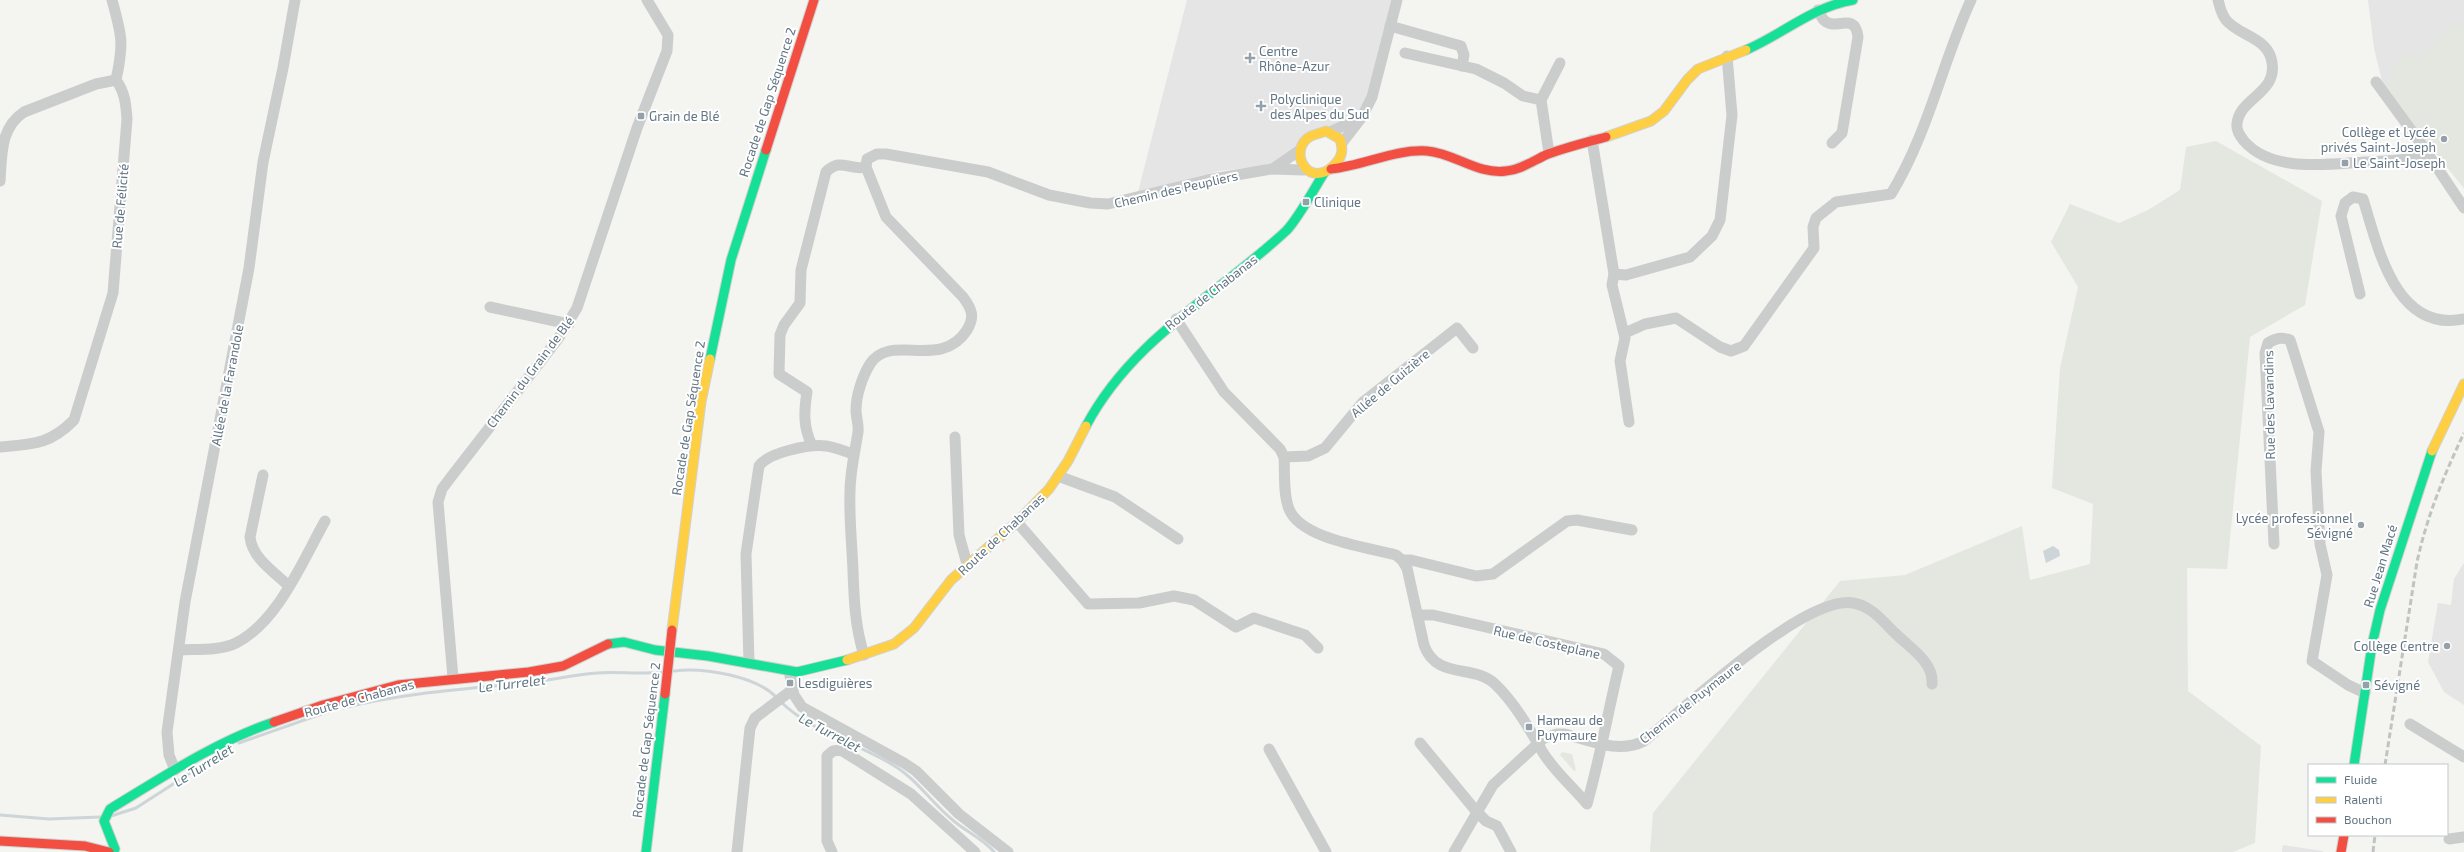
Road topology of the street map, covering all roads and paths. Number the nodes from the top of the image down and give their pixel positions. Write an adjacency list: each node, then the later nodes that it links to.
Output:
1 (112, 0): 15 (street)
2 (295, 0): 61 (street, Allée de la Farandole)
3 (647, 0): 39 (street, Chemin du Grain de Blé)
4 (814, 0): 85 (street, Rocade de Gap Séquence 2, bridge)
5 (1397, 0): 10 (street)
6 (1853, 0): 9 (street)
7 (1971, 0): 40 (street)
8 (2218, 0): 25 (street)
9 (1818, 10): 12 (street); 21 (street)
10 (1390, 26): 14 (street); 18 (street)
11 (1405, 52): 14 (street)
12 (1727, 56): 20 (street); 34 (street)
13 (1560, 63): 17 (street)
14 (1462, 66): 17 (street)
15 (116, 80): 31 (street); 46 (street, Rue de Félicité)
16 (2376, 82): 25 (street)
17 (1541, 100): 24 (street)
18 (1362, 117): 19 (street); 22 (street)
19 (1330, 132): 22 (street); 23 (street)
20 (1592, 140): 24 (street); 34 (street)
21 (1832, 143)
22 (1342, 147): 26 (street); 30 (street)
23 (1300, 150): 28 (street, Chemin des Peupliers); 29 (street)
24 (1549, 153): 26 (street)
25 (2428, 154): 33 (street)
26 (1364, 164): 30 (street)
27 (866, 167): 28 (street, Chemin des Peupliers); 45 (street); 47 (street)
28 (1272, 170): 29 (street, Chemin des Peupliers)
29 (1306, 171): 30 (street); 32 (street)
30 (1328, 171): 32 (street, Route de Chabanas)
31 (0, 180)
32 (1306, 202): 37 (street, Route de Chabanas)
33 (2464, 208)
34 (1614, 274): 40 (street)
35 (2360, 294): 38 (street)
36 (490, 307): 39 (street)
37 (1176, 319): 48 (street); 50 (street, Route de Chabanas)
38 (2464, 319)
39 (569, 324): 65 (street, Chemin du Grain de Blé)
40 (1625, 333): 43 (street)
41 (1472, 348): 48 (street, Allée de Guizière)
42 (2464, 384): 68 (street, Rue Jean Macé)
43 (1629, 422)
44 (955, 437): 57 (street)
45 (812, 445): 47 (street); 63 (street)
46 (0, 447)
47 (853, 454): 62 (street)
48 (1284, 456): 56 (street)
49 (263, 475): 58 (street)
50 (1058, 476): 52 (street, Route de Chabanas); 54 (street)
51 (325, 521): 58 (street)
52 (1017, 522): 57 (street, Route de Chabanas); 60 (street)
53 (1632, 530): 56 (street)
54 (1178, 539)
55 (2274, 544): 68 (street, Rue des Lavandins)
56 (1402, 560): 59 (street)
57 (967, 564): 62 (street, Route de Chabanas)
58 (289, 586): 61 (street)
59 (1417, 615): 71 (street); 72 (street, Rue de Costeplane)
60 (1318, 648)
61 (179, 650): 76 (street, Allée de la Farandole)
62 (864, 655): 64 (street, Route de Chabanas)
63 (749, 663): 64 (street, Route de Chabanas); 65 (street, Route de Chabanas)
64 (789, 671): 67 (street)
65 (454, 678): 76 (street, Route de Chabanas)
66 (1932, 684): 72 (street, Chemin de Puymaure)
67 (792, 690): 86 (street); 88 (street)
68 (2365, 693): 75 (street, Rue Jean Macé)
69 (2410, 724): 74 (street)
70 (1420, 742): 77 (street)
71 (1538, 742): 72 (street, Chemin de Puymaure); 72 (street); 77 (street, Chemin de Puymaure)
72 (1603, 745)
73 (1268, 749): 89 (street)
74 (2464, 757)
75 (2354, 764)
76 (175, 770): 84 (street, Route de Chabanas)
77 (1476, 811): 90 (street, Chemin de Puymaure); 91 (street)
78 (2344, 836): 92 (street)
79 (2464, 837): 80 (street)
80 (2449, 839)
81 (0, 841): 83 (street)
82 (969, 850): 87 (street)
83 (109, 852)
84 (114, 852)
85 (646, 852)
86 (737, 852)
87 (832, 852)
88 (1008, 852)
89 (1326, 852)
90 (1454, 852)
91 (1511, 852)
92 (2341, 852)

